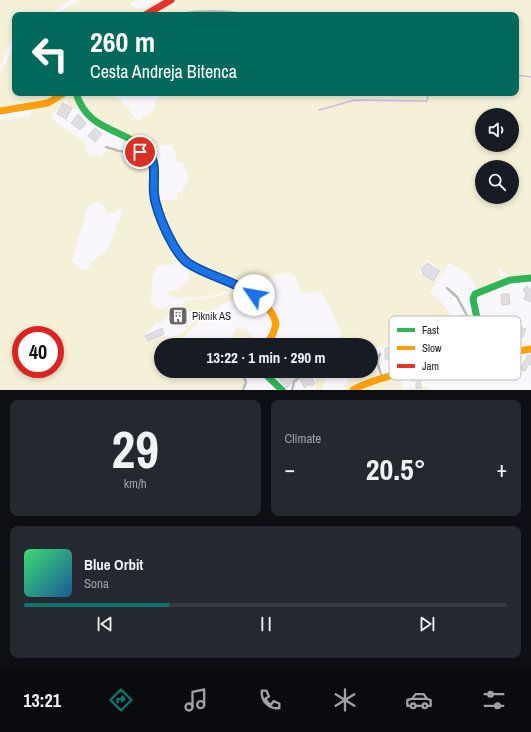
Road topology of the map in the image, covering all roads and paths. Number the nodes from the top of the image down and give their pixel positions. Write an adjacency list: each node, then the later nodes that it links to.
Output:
1 (171, 0): 2 (street)
2 (152, 12)
3 (189, 12): 4 (lane)
4 (219, 12)
5 (60, 96): 7 (street)
6 (77, 96): 9 (street)
7 (0, 111)
8 (106, 147): 9 (lane)
9 (149, 153): 14 (street)
10 (531, 278): 13 (street)
11 (447, 288): 12 (lane)
12 (468, 316)
13 (476, 316)
14 (271, 338)
15 (531, 349): 16 (street)
16 (521, 351)
17 (380, 354): 22 (lane)
18 (389, 376): 22 (street)
19 (244, 378): 23 (lane)
20 (268, 378): 24 (street)
21 (299, 378): 25 (lane)
22 (382, 378): 26 (street)
23 (243, 390)
24 (282, 390)
25 (292, 390)
26 (353, 390)

